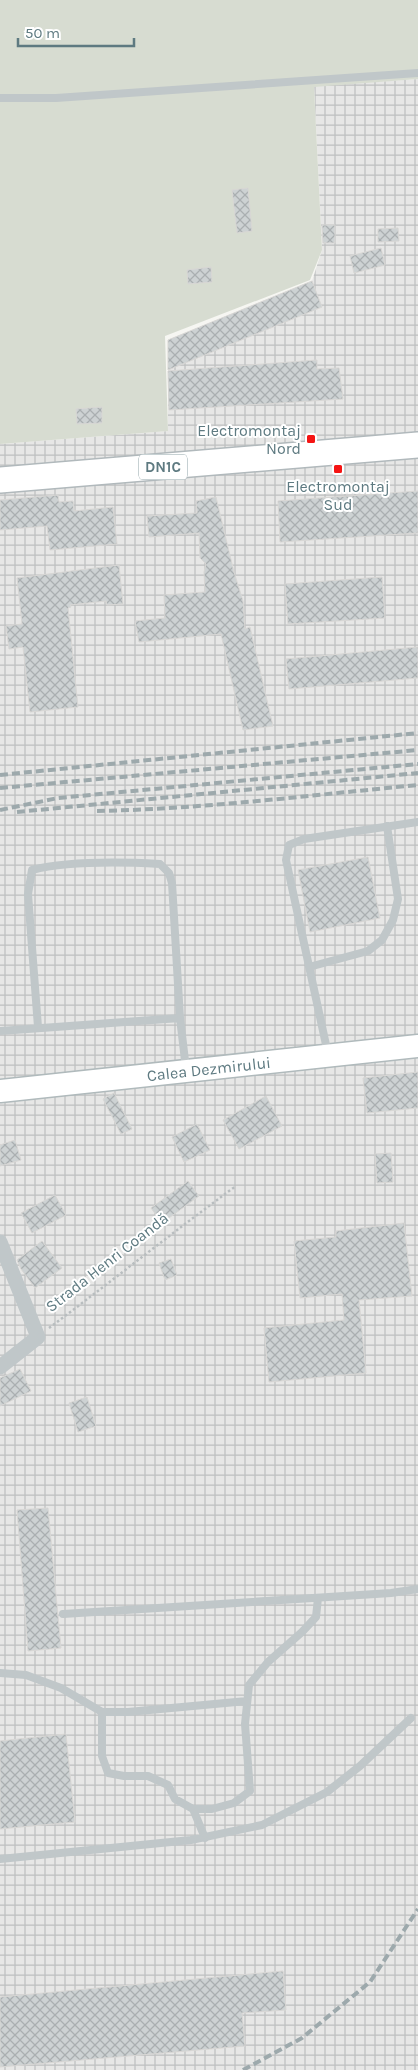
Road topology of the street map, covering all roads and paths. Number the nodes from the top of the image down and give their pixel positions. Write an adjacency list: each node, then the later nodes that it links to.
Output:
1 (418, 73): 2 (lane)
2 (0, 98)
3 (418, 445): 4 (main road, DN1C)
4 (0, 480)
5 (418, 822): 6 (lane)
6 (387, 826): 7 (lane); 7 (lane)
7 (309, 967): 12 (lane)
8 (180, 1018): 9 (lane); 9 (lane); 13 (lane)
9 (38, 1027): 10 (lane)
10 (0, 1030)
11 (418, 1046): 12 (main road, Calea Dezmirului)
12 (328, 1056): 13 (main road, Calea Dezmirului)
13 (186, 1071): 14 (main road, Calea Dezmirului)
14 (0, 1091)
15 (236, 1186): 17 (path, Strada Henri Coandă)
16 (0, 1242): 17 (street)
17 (38, 1337): 18 (street)
18 (0, 1367)
19 (418, 1589): 20 (lane)
20 (318, 1598): 21 (lane); 23 (lane)
21 (63, 1614)
22 (0, 1673): 24 (lane)
23 (247, 1701): 24 (lane); 26 (lane)
24 (102, 1712): 26 (lane)
25 (411, 1718): 27 (lane)
26 (193, 1809): 27 (lane)
27 (205, 1838): 28 (lane)
28 (0, 1859)

